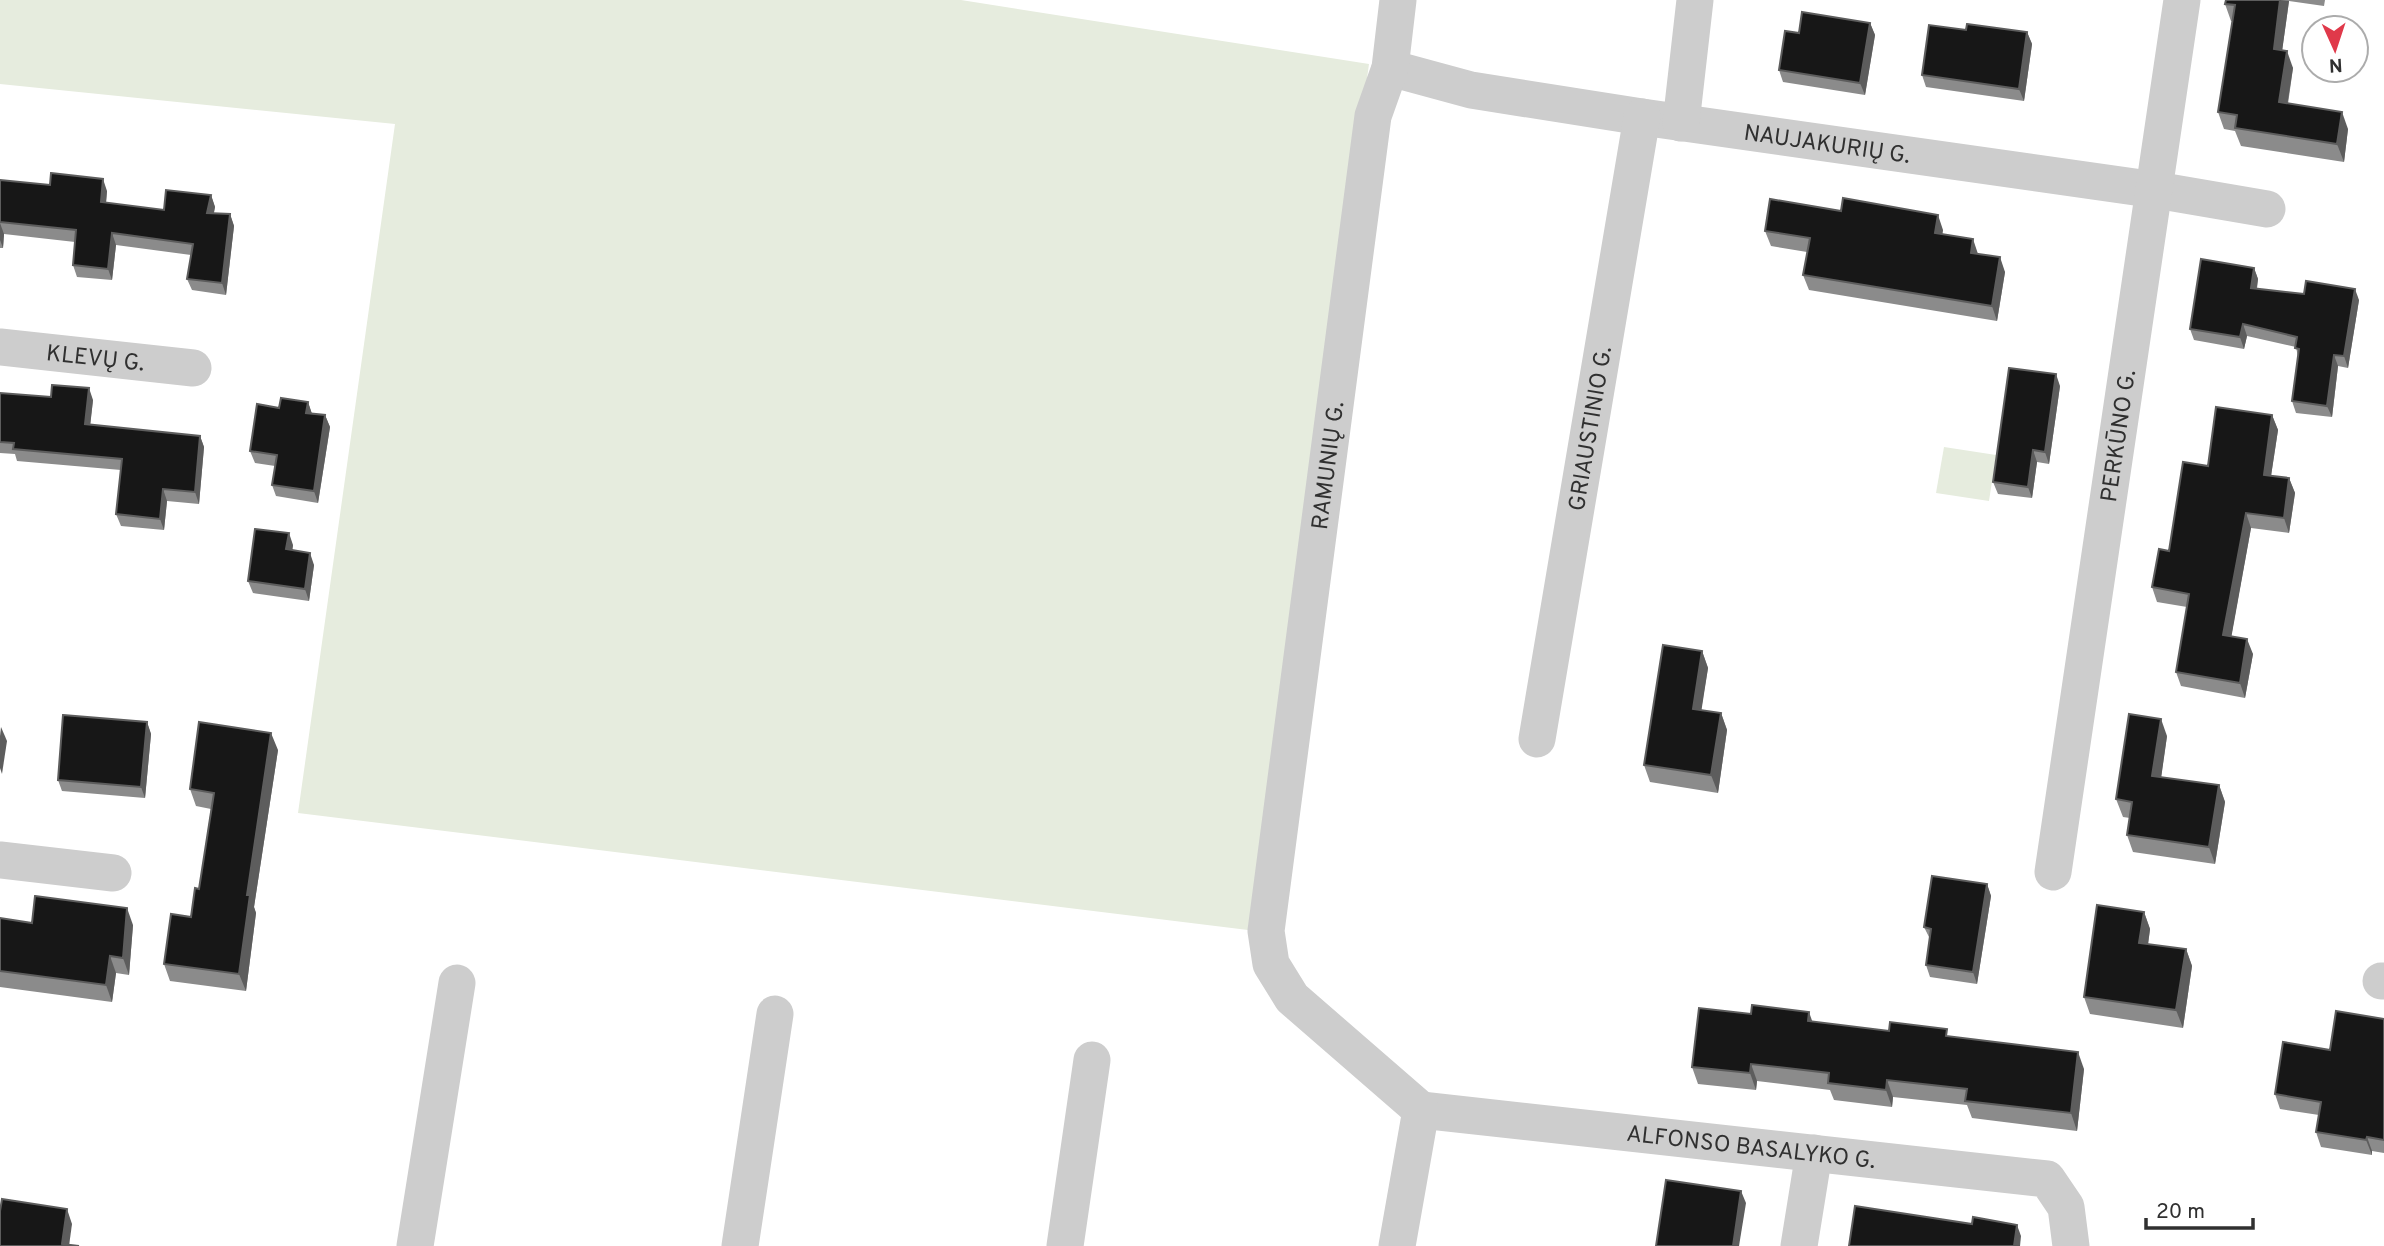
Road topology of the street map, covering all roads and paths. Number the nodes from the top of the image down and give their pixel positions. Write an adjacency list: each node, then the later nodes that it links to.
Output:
1 (1398, 0): 4 (street, RAMUNIŲ G.)
2 (1695, 0): 6 (street)
3 (2182, 0): 7 (street, PERKŪNO G.)
4 (1390, 68): 5 (street, NAUJAKURIŲ G.); 18 (street, RAMUNIŲ G.)
5 (1642, 117): 6 (street, NAUJAKURIŲ G.); 11 (street, GRIAUSTINIO G.)
6 (1681, 122): 7 (street, NAUJAKURIŲ G.)
7 (2156, 190): 8 (street, NAUJAKURIŲ G.); 13 (street, PERKŪNO G.)
8 (2267, 209)
9 (0, 348): 10 (street, KLEVŲ G.)
10 (193, 368)
11 (1538, 739)
12 (0, 860): 14 (street)
13 (2053, 872)
14 (113, 873)
15 (457, 983): 20 (street)
16 (775, 1014): 21 (street)
17 (1092, 1060): 22 (street)
18 (1421, 1110): 19 (street, ALFONSO BASALYKO G.); 23 (street)
19 (1814, 1153): 24 (street); 25 (street, ALFONSO BASALYKO G.)
20 (415, 1246)
21 (740, 1246)
22 (1065, 1246)
23 (1397, 1246)
24 (1799, 1246)
25 (2071, 1246)

